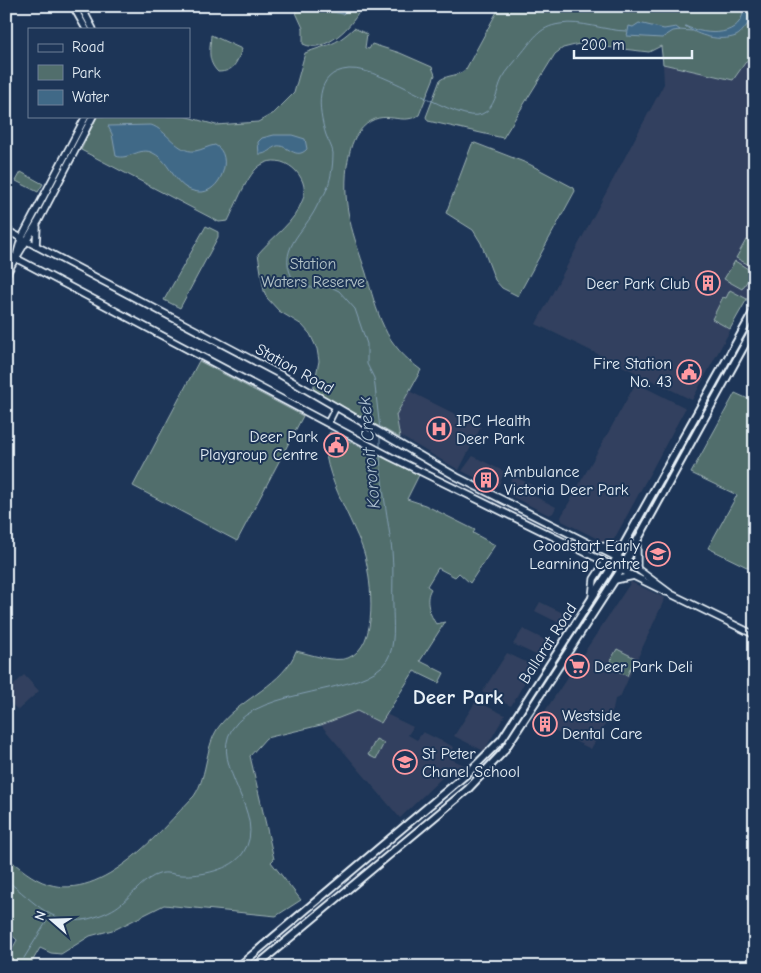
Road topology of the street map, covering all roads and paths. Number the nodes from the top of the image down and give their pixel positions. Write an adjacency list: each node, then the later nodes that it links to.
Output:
1 (73, 6): 3 (main road)
2 (81, 6): 4 (main road)
3 (85, 28)
4 (92, 28)
5 (85, 118): 9 (main road)
6 (92, 118): 7 (main road)
7 (39, 220): 9 (main road); 10 (main road)
8 (6, 230): 9 (main road, Station Road)
9 (24, 240): 10 (main road, Station Road); 12 (main road)
10 (36, 246): 17 (main road, Station Road)
11 (6, 253): 12 (main road, Station Road)
12 (16, 258): 13 (street); 18 (main road, Station Road)
13 (6, 276)
14 (755, 309): 15 (highway, Ballarat Road)
15 (753, 317): 23 (highway, Ballarat Road)
16 (755, 326): 21 (highway, Ballarat Road)
17 (336, 407): 18 (main road); 19 (main road, Station Road)
18 (328, 424): 20 (main road, Station Road)
19 (457, 477): 20 (main road); 22 (main road, Station Road)
20 (453, 486): 25 (main road, Station Road)
21 (637, 542): 26 (highway, Ballarat Road); 28 (main road)
22 (593, 546): 23 (main road); 24 (main road, Station Road)
23 (623, 547): 24 (highway, Ballarat Road)
24 (617, 558): 26 (main road, Station Road); 27 (highway, Ballarat Road)
25 (605, 562): 27 (main road, Station Road); 33 (main road)
26 (626, 562): 28 (main road, Station Road); 29 (highway, Ballarat Road)
27 (612, 566): 29 (main road, Station Road); 33 (highway, Ballarat Road)
28 (637, 569): 32 (main road, Station Road)
29 (621, 570): 30 (main road, Station Road); 31 (highway, Ballarat Road)
30 (634, 576): 31 (main road); 32 (main road, Station Road)
31 (615, 580): 36 (highway, Ballarat Road)
32 (670, 594): 34 (main road, Station Road)
33 (592, 597): 35 (highway, Ballarat Road)
34 (755, 635)
35 (411, 821): 36 (highway); 37 (highway, Ballarat Road)
36 (419, 830): 38 (highway, Ballarat Road)
37 (238, 967)
38 (255, 967)

